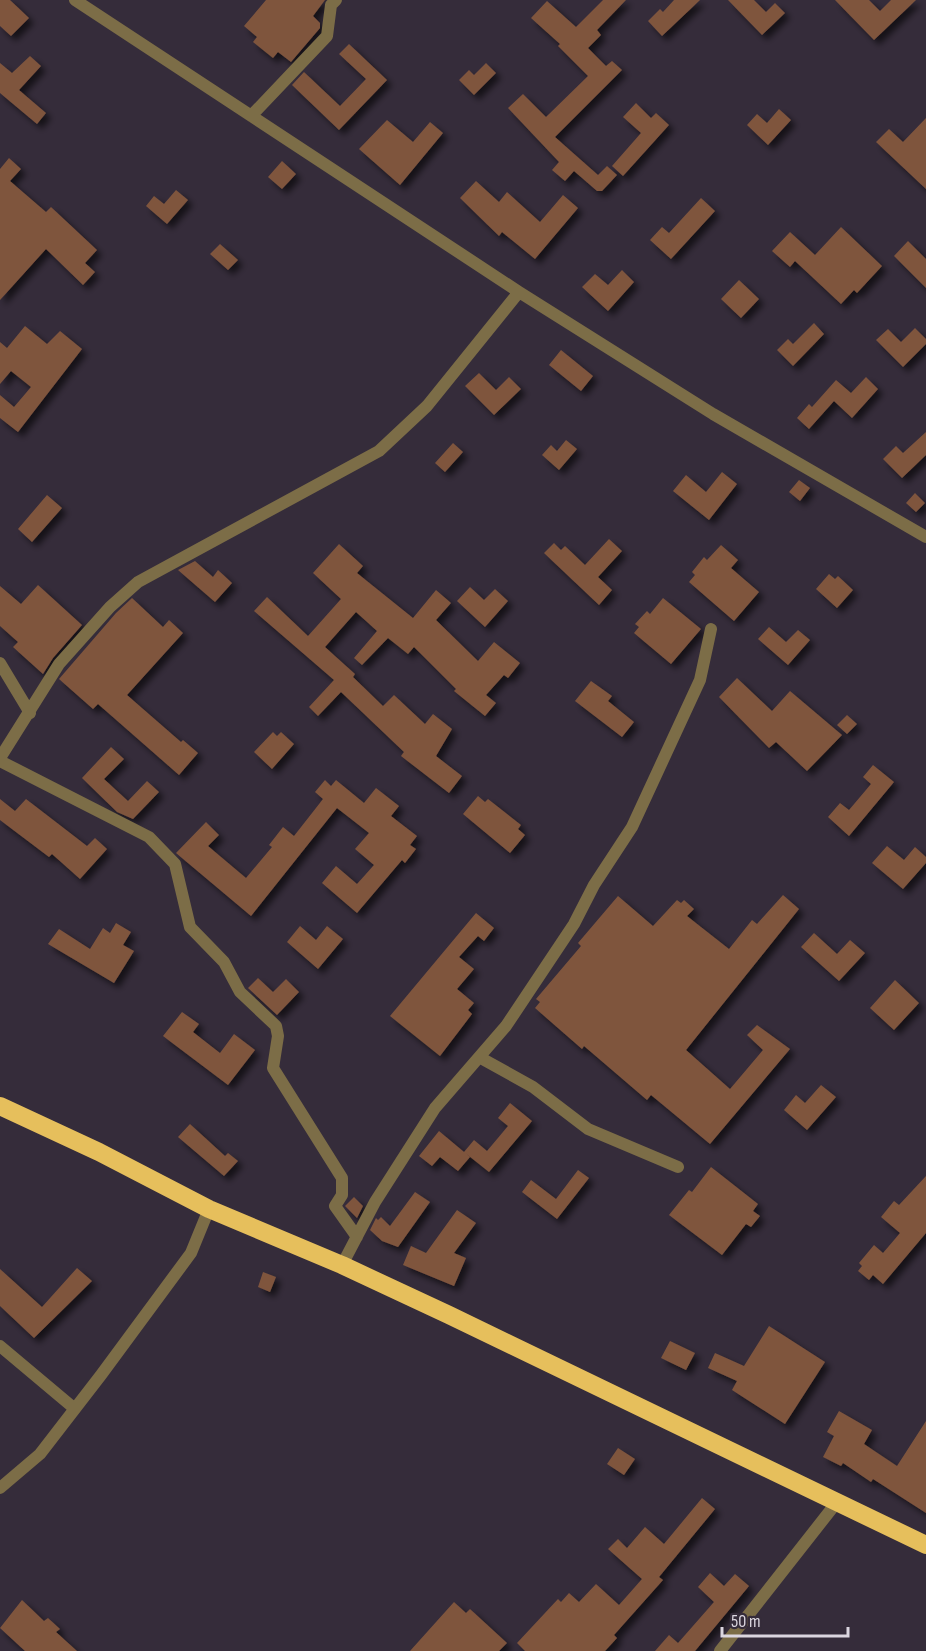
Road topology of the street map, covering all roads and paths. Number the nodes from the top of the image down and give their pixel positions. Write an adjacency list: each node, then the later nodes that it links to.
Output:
1 (75, 0): 3 (street)
2 (336, 0): 3 (street)
3 (251, 116): 4 (street)
4 (519, 292): 5 (street); 8 (street)
5 (926, 537)
6 (711, 629): 10 (street)
7 (0, 663): 8 (street)
8 (30, 713): 9 (street)
9 (0, 760): 14 (street)
10 (479, 1057): 12 (street); 14 (street)
11 (0, 1106): 13 (highway)
12 (678, 1167)
13 (209, 1209): 15 (highway); 17 (street)
14 (357, 1236): 15 (street)
15 (342, 1265): 19 (highway)
16 (0, 1347): 17 (street)
17 (75, 1409): 18 (street)
18 (0, 1488)
19 (837, 1502): 20 (highway); 21 (street)
20 (926, 1545)
21 (720, 1651)

